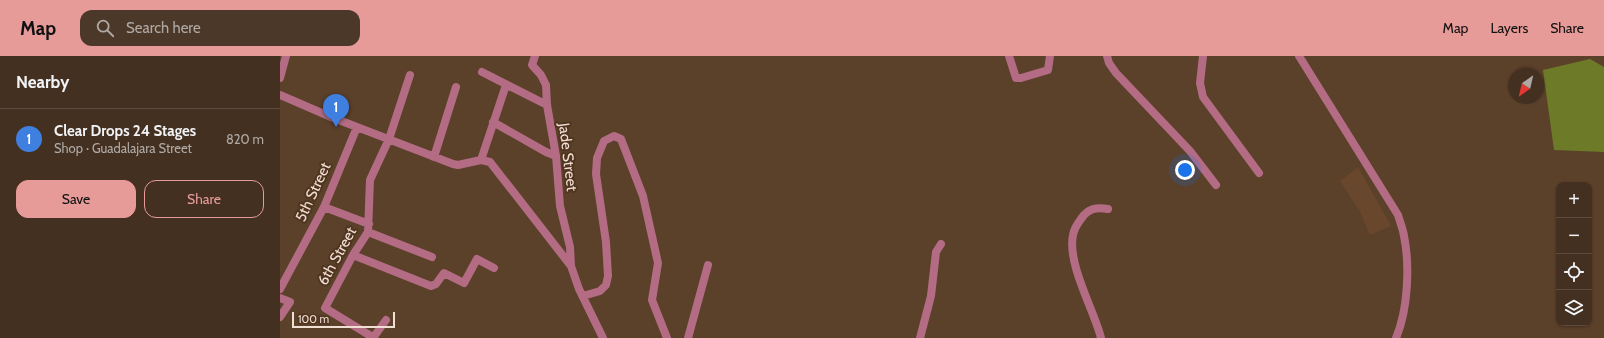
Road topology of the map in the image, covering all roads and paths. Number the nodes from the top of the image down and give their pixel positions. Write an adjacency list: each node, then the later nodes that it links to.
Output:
1 (286, 56): 10 (street)
2 (535, 56): 14 (street, Jade Street)
3 (1009, 56): 4 (street)
4 (1050, 56)
5 (1107, 56): 22 (street)
6 (1203, 56): 21 (street)
7 (1298, 56): 43 (street)
8 (482, 72): 11 (street)
9 (410, 75): 17 (street, 6th Street)
10 (280, 78)
11 (506, 85): 14 (street); 15 (street)
12 (456, 87): 19 (street)
13 (280, 95): 16 (street)
14 (547, 105): 18 (street, Jade Street)
15 (493, 122): 18 (street); 20 (street)
16 (357, 127): 17 (street); 23 (street, 5th Street)
17 (389, 139): 19 (street); 25 (street, 6th Street)
18 (556, 156): 30 (street, Jade Street)
19 (434, 157): 20 (street)
20 (481, 160): 30 (street)
21 (1259, 174)
22 (1216, 185)
23 (324, 207): 25 (street); 32 (street, 5th Street)
24 (1108, 209): 42 (street)
25 (369, 228): 27 (street, 6th Street); 28 (street)
26 (941, 244): 41 (street)
27 (353, 255): 31 (street); 37 (street, 6th Street)
28 (432, 257)
29 (708, 265): 40 (street)
30 (571, 266): 33 (street)
31 (494, 268)
32 (280, 289)
33 (583, 296): 38 (street); 39 (street)
34 (280, 298): 35 (street)
35 (280, 317)
36 (386, 320): 37 (street)
37 (373, 338)
38 (603, 338)
39 (667, 338)
40 (688, 338)
41 (920, 338)
42 (1101, 338)
43 (1396, 338)

